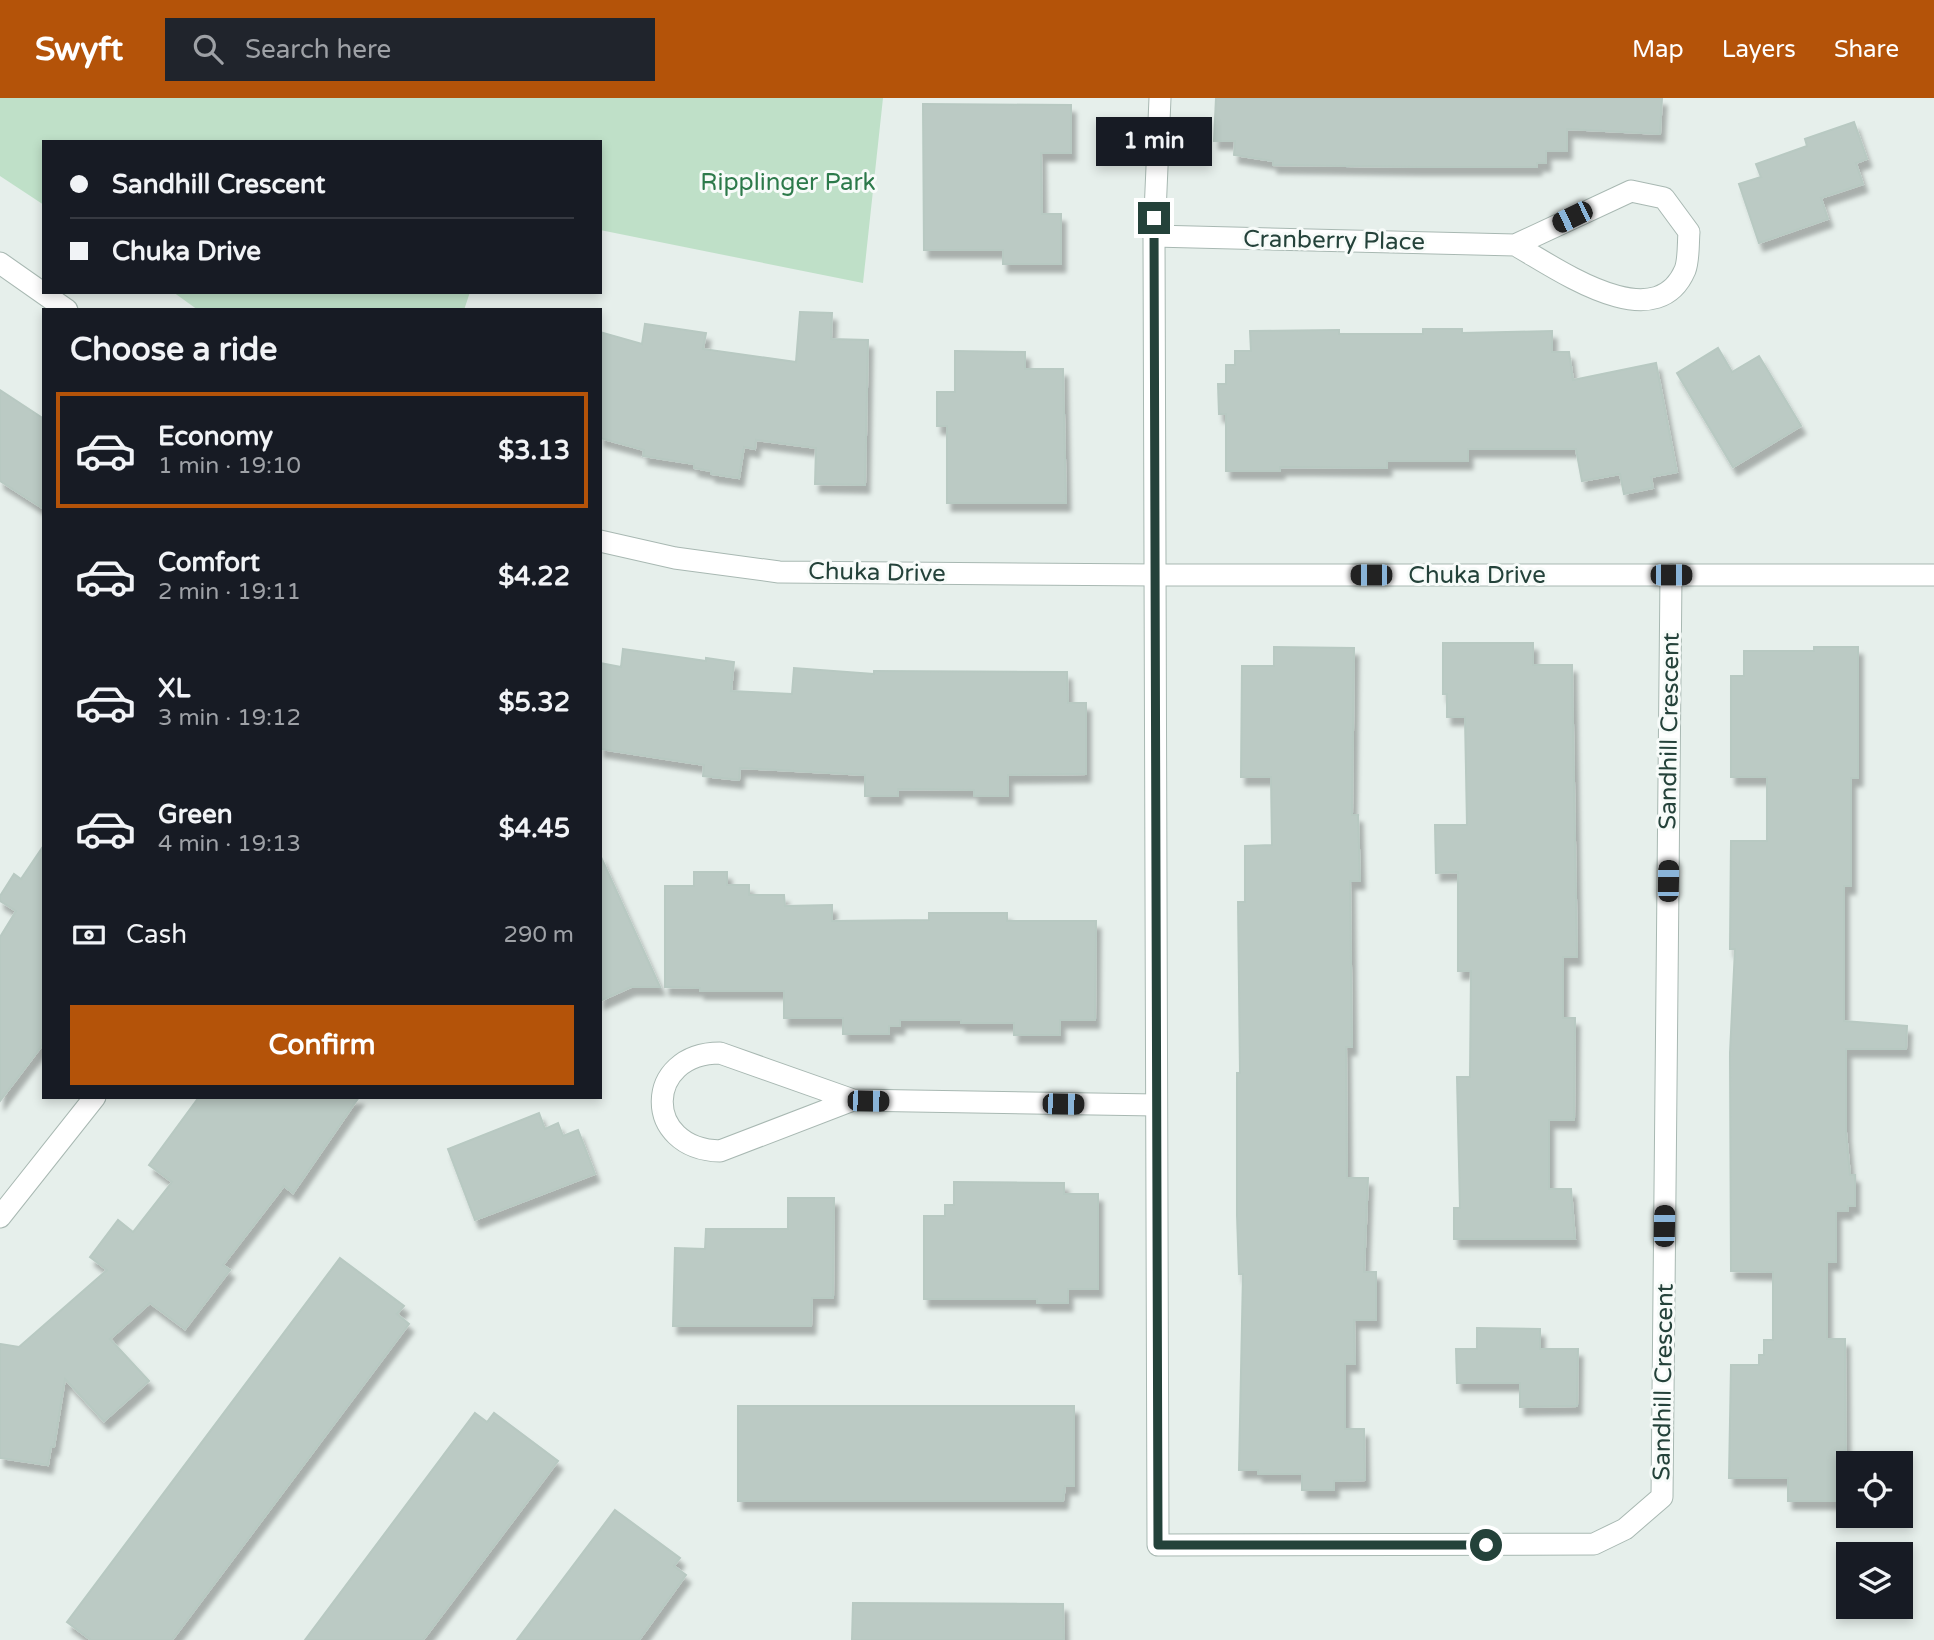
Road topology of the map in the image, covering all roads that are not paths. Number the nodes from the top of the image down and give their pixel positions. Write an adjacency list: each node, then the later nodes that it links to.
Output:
1 (1160, 98): 2 (street)
2 (1154, 236): 3 (street, Cranberry Place); 9 (street)
3 (1515, 244): 3 (street, Cranberry Place)
4 (0, 263): 5 (street)
5 (42, 292)
6 (44, 294): 7 (street)
7 (64, 308)
8 (602, 541): 9 (street, Chuka Drive)
9 (1157, 575): 10 (street, Chuka Drive); 14 (street, Sandhill Crescent)
10 (1671, 575): 11 (street, Chuka Drive); 14 (street, Sandhill Crescent)
11 (1934, 575)
12 (93, 1099): 15 (street)
13 (853, 1100): 13 (street); 14 (street)
14 (1156, 1105)
15 (0, 1217)

